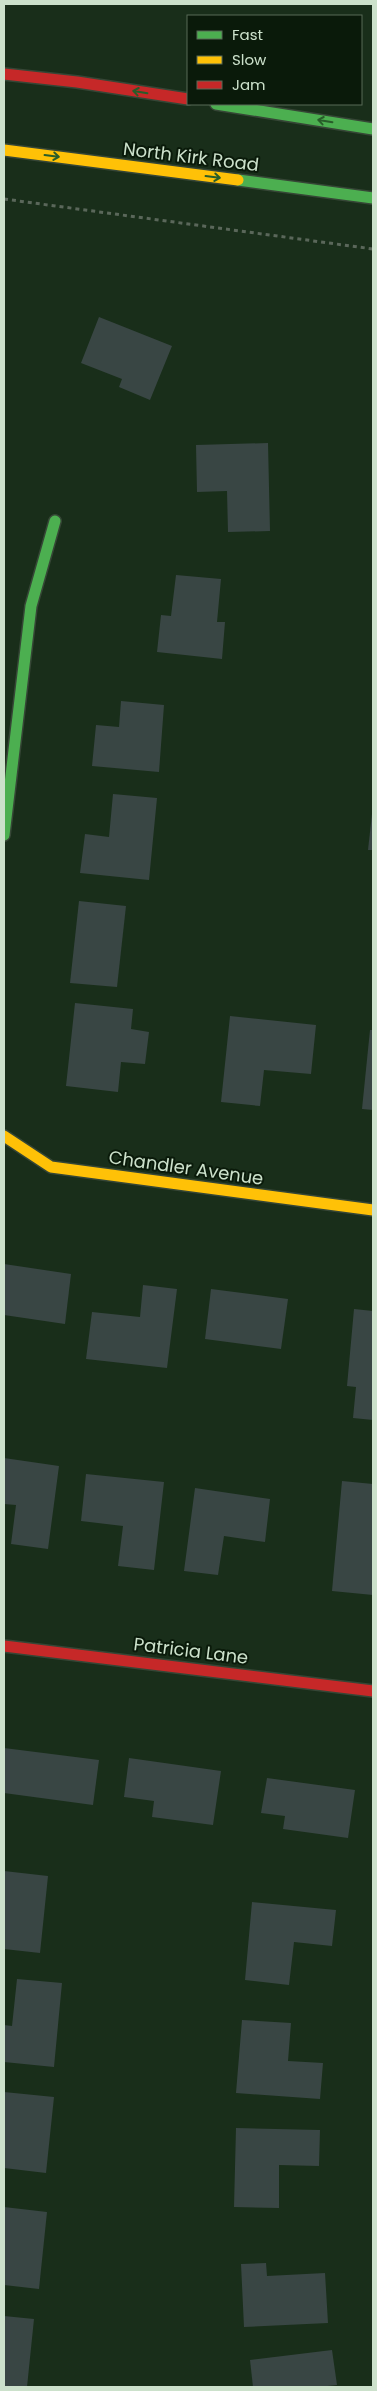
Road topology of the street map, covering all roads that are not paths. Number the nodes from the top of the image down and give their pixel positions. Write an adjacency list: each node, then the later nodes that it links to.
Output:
1 (4, 74): 2 (street, one-way to 1)
2 (187, 99)
3 (222, 105): 4 (street, one-way to 3)
4 (373, 129)
5 (4, 150): 6 (street, North Kirk Road, one-way to 6)
6 (373, 198)
7 (55, 521): 8 (street)
8 (4, 835)
9 (4, 1136): 10 (street, Chandler Avenue)
10 (373, 1210)
11 (4, 1646): 12 (street, Patricia Lane)
12 (373, 1691)

